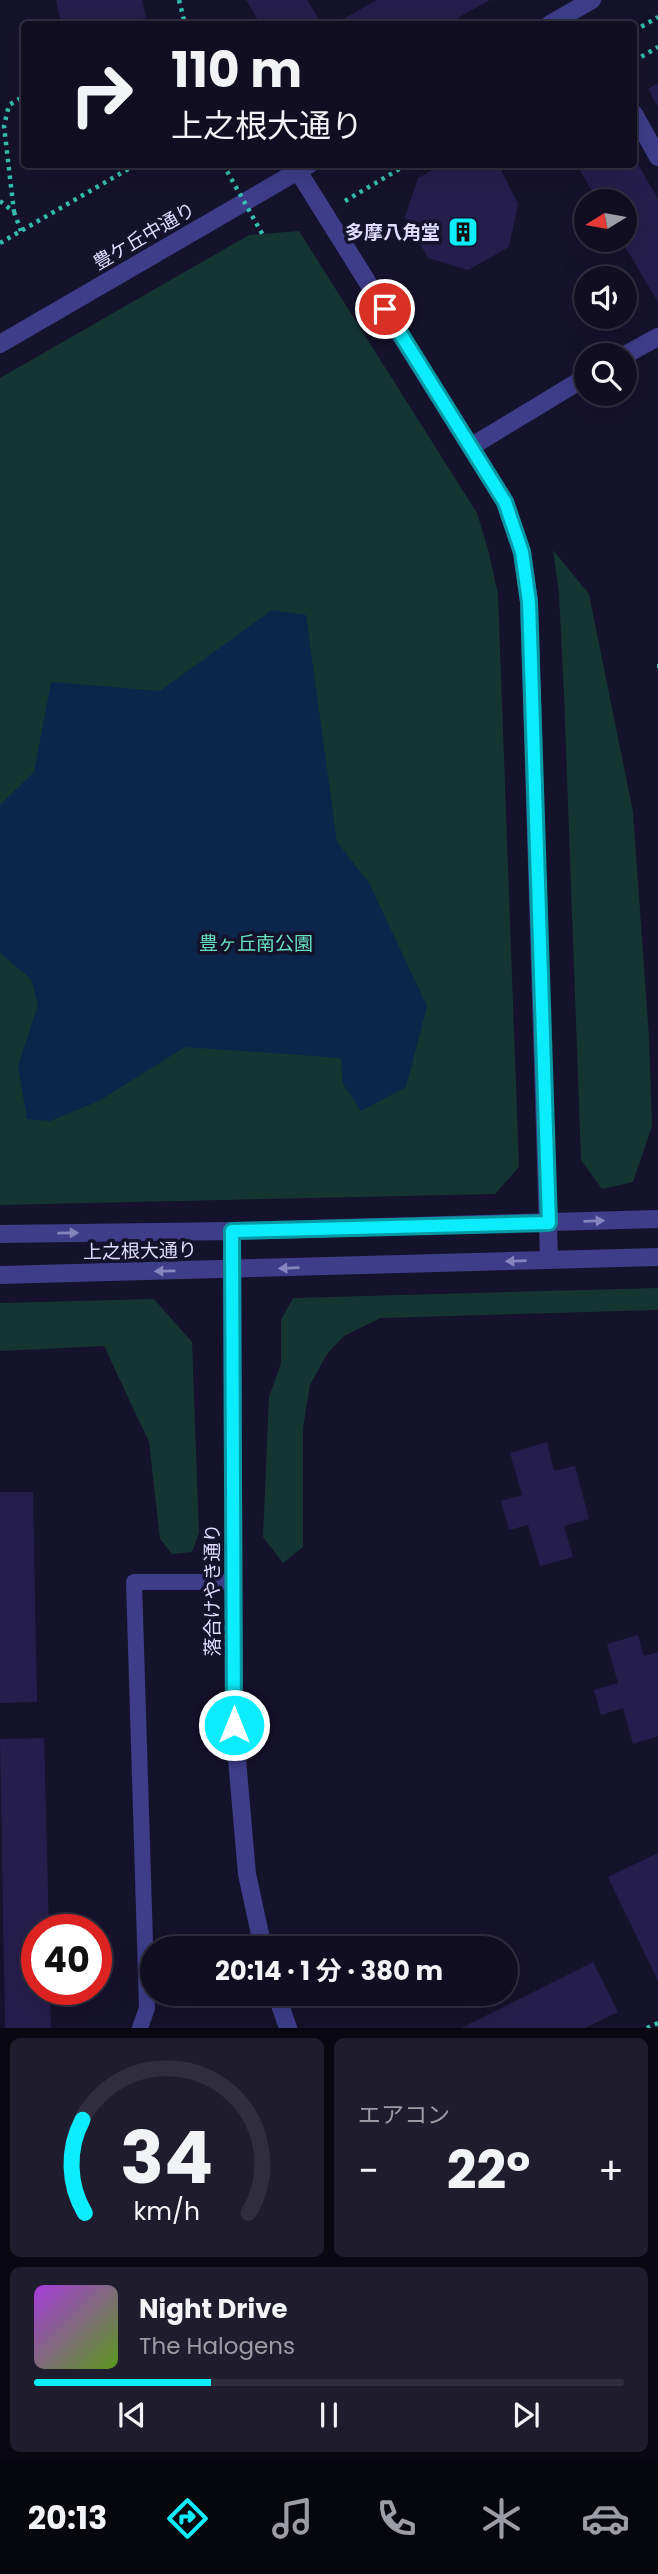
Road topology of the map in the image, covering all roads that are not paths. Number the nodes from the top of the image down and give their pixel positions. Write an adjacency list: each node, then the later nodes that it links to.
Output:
1 (592, 0): 2 (street)
2 (555, 21)
3 (637, 119): 4 (street)
4 (658, 157)
5 (304, 168): 7 (street, 豊ケ丘中通り); 10 (street)
6 (658, 337): 8 (street)
7 (0, 344)
8 (637, 348)
9 (574, 384): 10 (street)
10 (471, 446): 12 (street)
11 (658, 1219): 12 (street, 上之根大通り, one-way to 11)
12 (549, 1223): 13 (street, 上之根大通り); 16 (street)
13 (232, 1231): 14 (street, 上之根大通り, one-way to 13); 17 (street, 落合けやき通り)
14 (0, 1234)
15 (658, 1257): 16 (street, 上之根大通り)
16 (549, 1260): 17 (street, 上之根大通り, one-way to 17)
17 (233, 1270): 18 (street, 上之根大通り, one-way to 18); 19 (street, 落合けやき通り)
18 (0, 1275)
19 (233, 1582): 20 (street, 落合けやき通り); 22 (lane)
20 (260, 1936)
21 (280, 2006): 23 (street)
22 (141, 2028)
23 (288, 2028)

